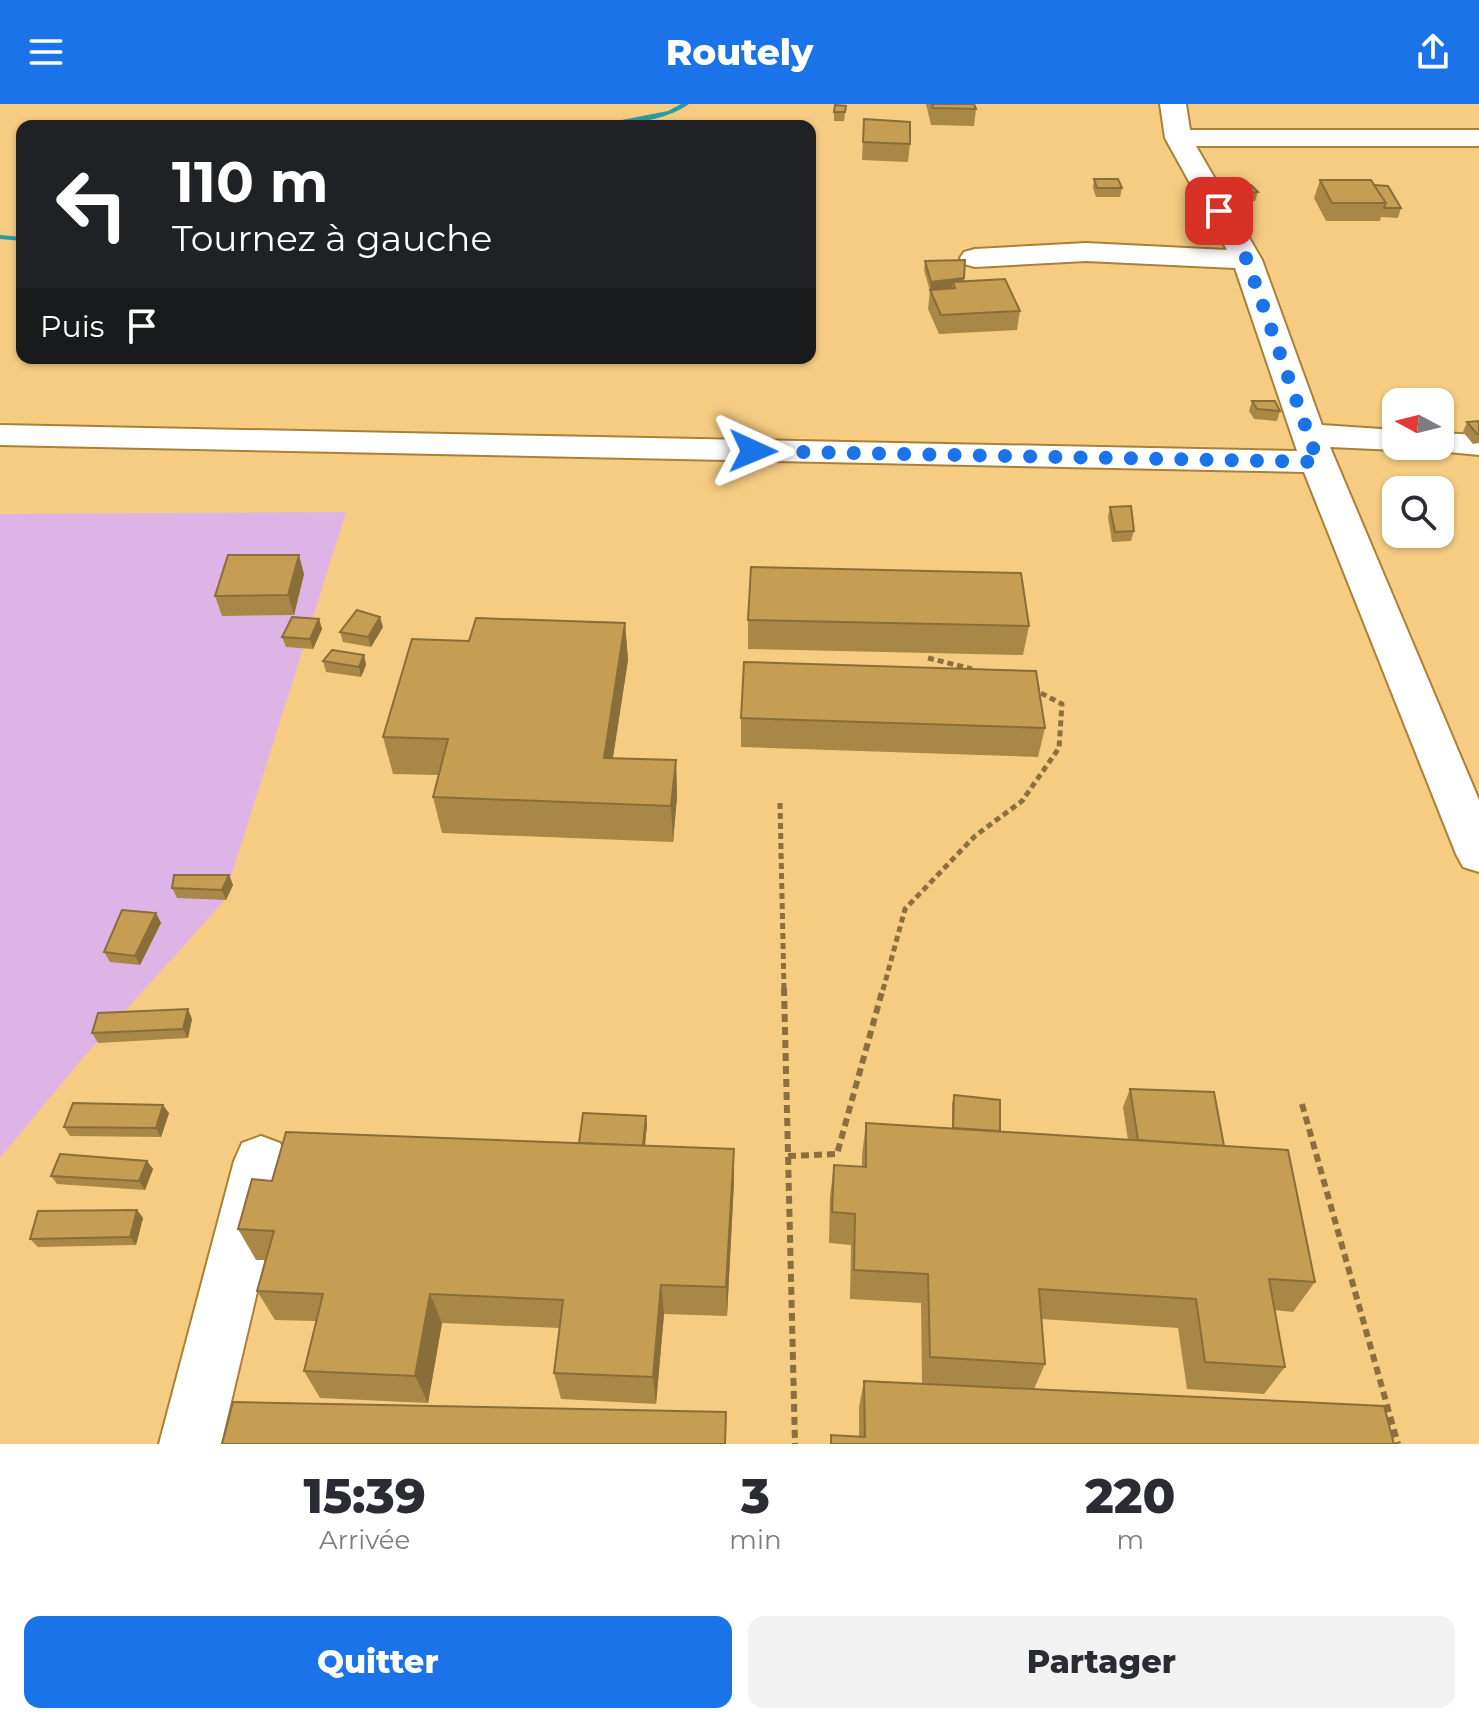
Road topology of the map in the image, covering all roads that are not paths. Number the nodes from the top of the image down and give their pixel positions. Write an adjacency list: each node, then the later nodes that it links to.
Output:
1 (1173, 104): 2 (street)
2 (1178, 138): 3 (street); 5 (street)
3 (1479, 138)
4 (975, 258): 5 (street)
5 (1247, 260): 10 (street)
6 (0, 435): 10 (street)
7 (1382, 441): 10 (street)
8 (1454, 444): 9 (street)
9 (1479, 445)
10 (1314, 448): 11 (street)
11 (1479, 854)
12 (261, 1161): 13 (street)
13 (190, 1444)

